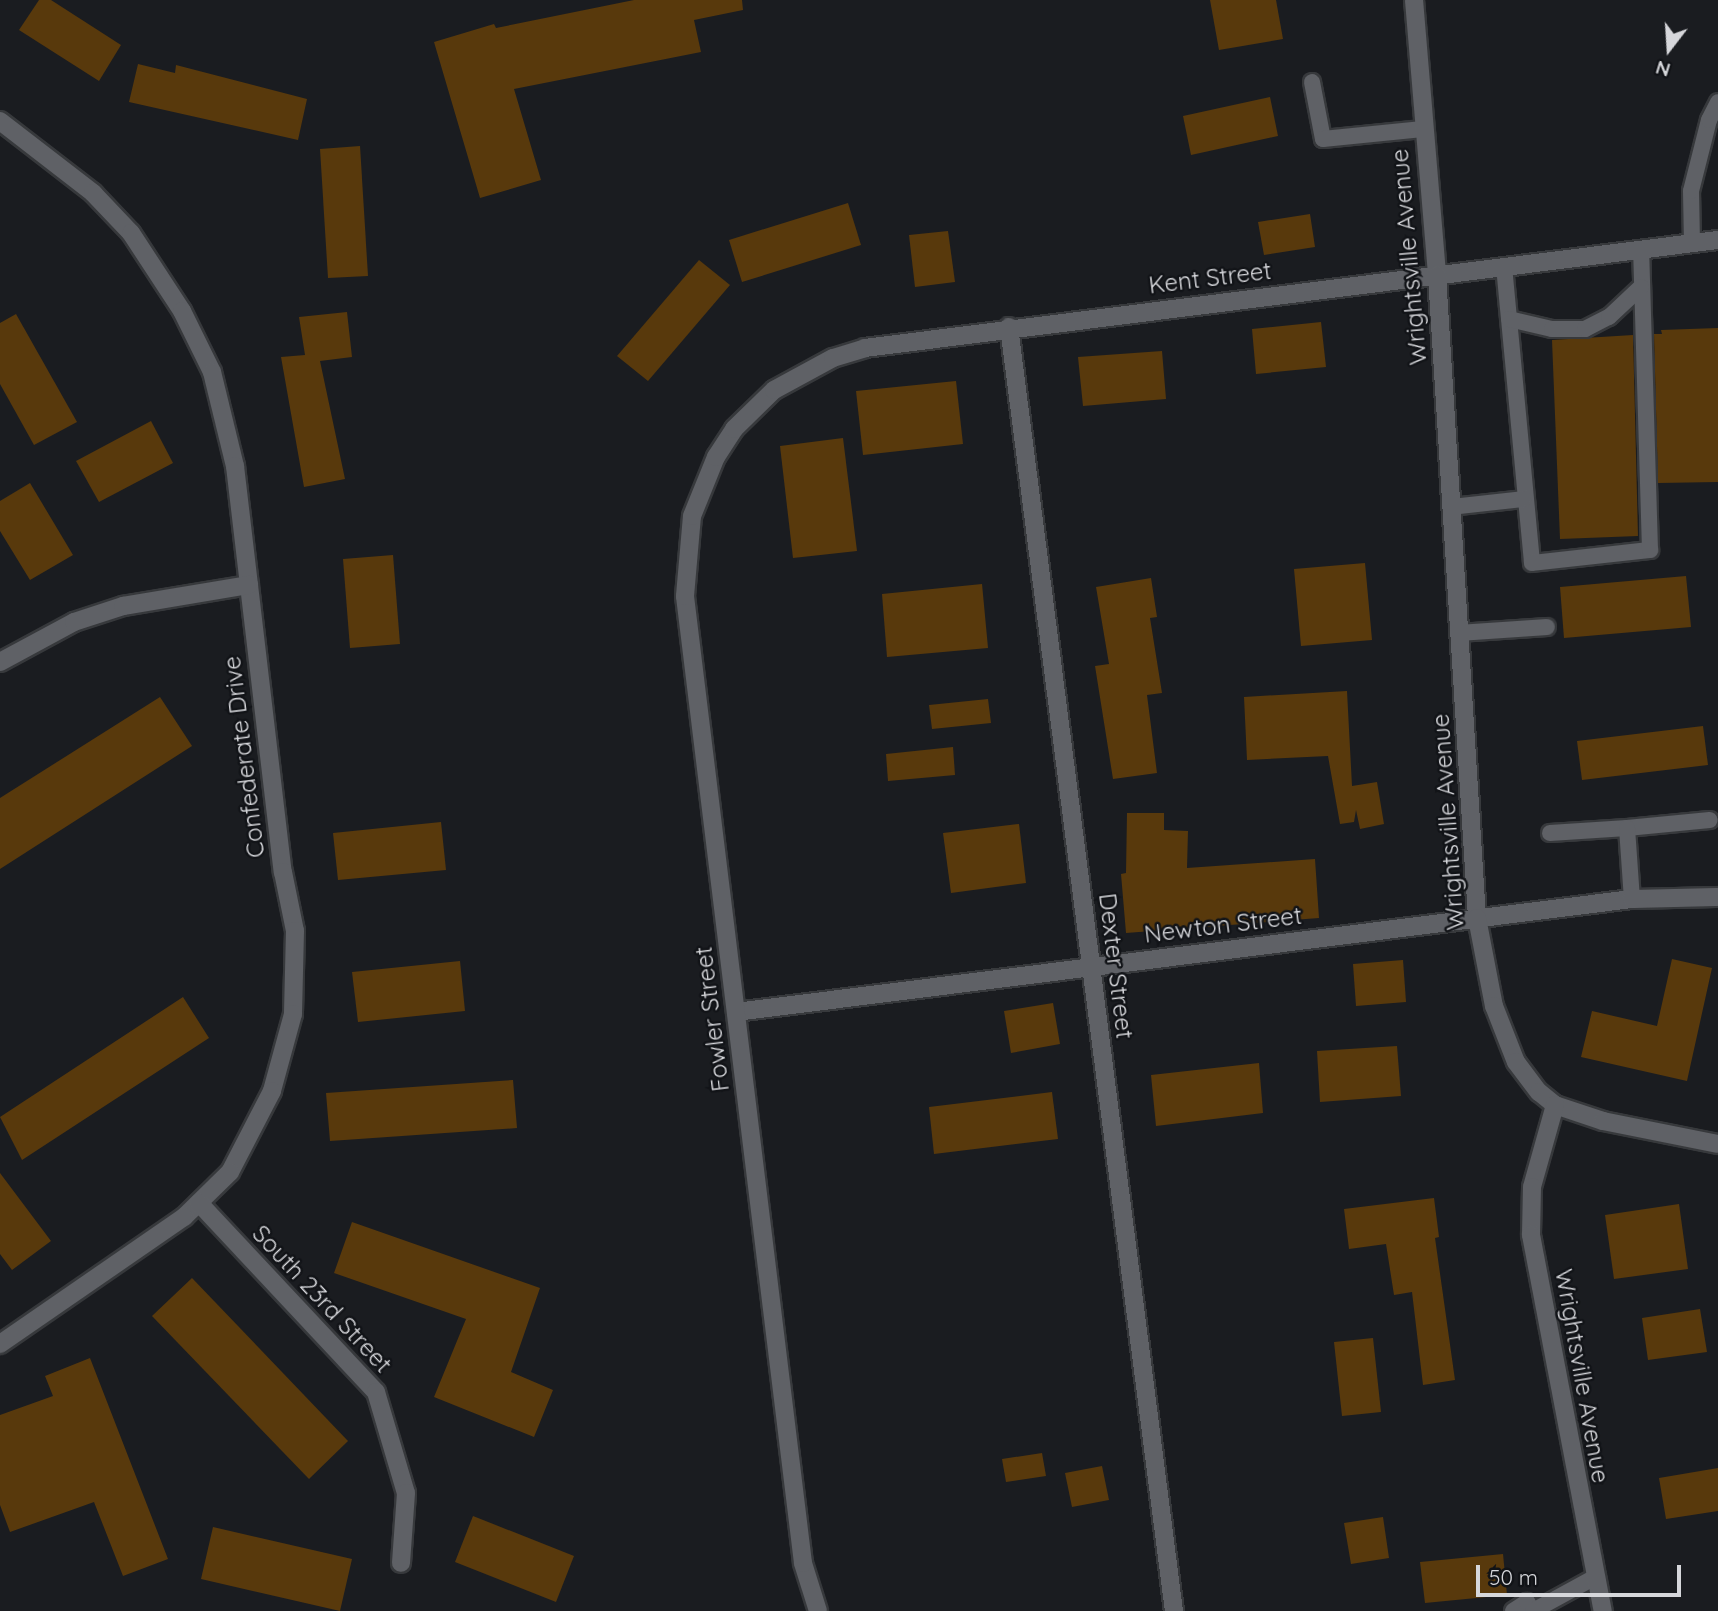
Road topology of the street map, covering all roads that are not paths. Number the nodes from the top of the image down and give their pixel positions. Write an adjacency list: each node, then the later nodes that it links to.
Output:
1 (1414, 0): 5 (street, Wrightsville Avenue)
2 (1312, 82): 5 (lane)
3 (1718, 102): 7 (lane)
4 (0, 121): 17 (street, Confederate Drive)
5 (1423, 129): 10 (street, Wrightsville Avenue)
6 (1718, 240): 7 (street, Kent Street)
7 (1692, 243): 8 (street, Kent Street)
8 (1641, 250): 9 (street, Kent Street); 11 (lane)
9 (1504, 266): 10 (street, Kent Street); 12 (lane)
10 (1437, 275): 13 (street, Kent Street); 16 (street, Wrightsville Avenue)
11 (1642, 287): 12 (lane); 15 (lane)
12 (1509, 319): 15 (lane)
13 (1009, 327): 14 (street, Kent Street); 27 (street, Dexter Street)
14 (734, 429): 28 (street, Fowler Street)
15 (1524, 499): 16 (lane)
16 (1451, 507): 19 (street, Wrightsville Avenue)
17 (249, 585): 20 (street); 31 (street, Confederate Drive)
18 (1547, 627): 19 (lane)
19 (1459, 633): 26 (street, Wrightsville Avenue)
20 (0, 662)
21 (1710, 820): 22 (lane)
22 (1627, 828): 23 (lane); 25 (lane)
23 (1550, 833)
24 (1718, 897): 25 (street, Newton Street)
25 (1632, 899): 26 (street, Newton Street)
26 (1477, 918): 27 (street, Newton Street); 29 (street, Wrightsville Avenue)
27 (1091, 967): 28 (street, Newton Street); 36 (street, Dexter Street)
28 (736, 1012): 35 (street, Fowler Street)
29 (1555, 1105): 30 (street); 34 (street, Wrightsville Avenue)
30 (1718, 1144)
31 (199, 1203): 32 (street, Confederate Drive); 33 (street, South 23rd Street)
32 (0, 1344)
33 (401, 1563)
34 (1595, 1577): 38 (lane); 39 (street, Wrightsville Avenue)
35 (818, 1611)
36 (1174, 1611)
37 (1513, 1611): 38 (lane)
38 (1533, 1611)
39 (1603, 1611)

